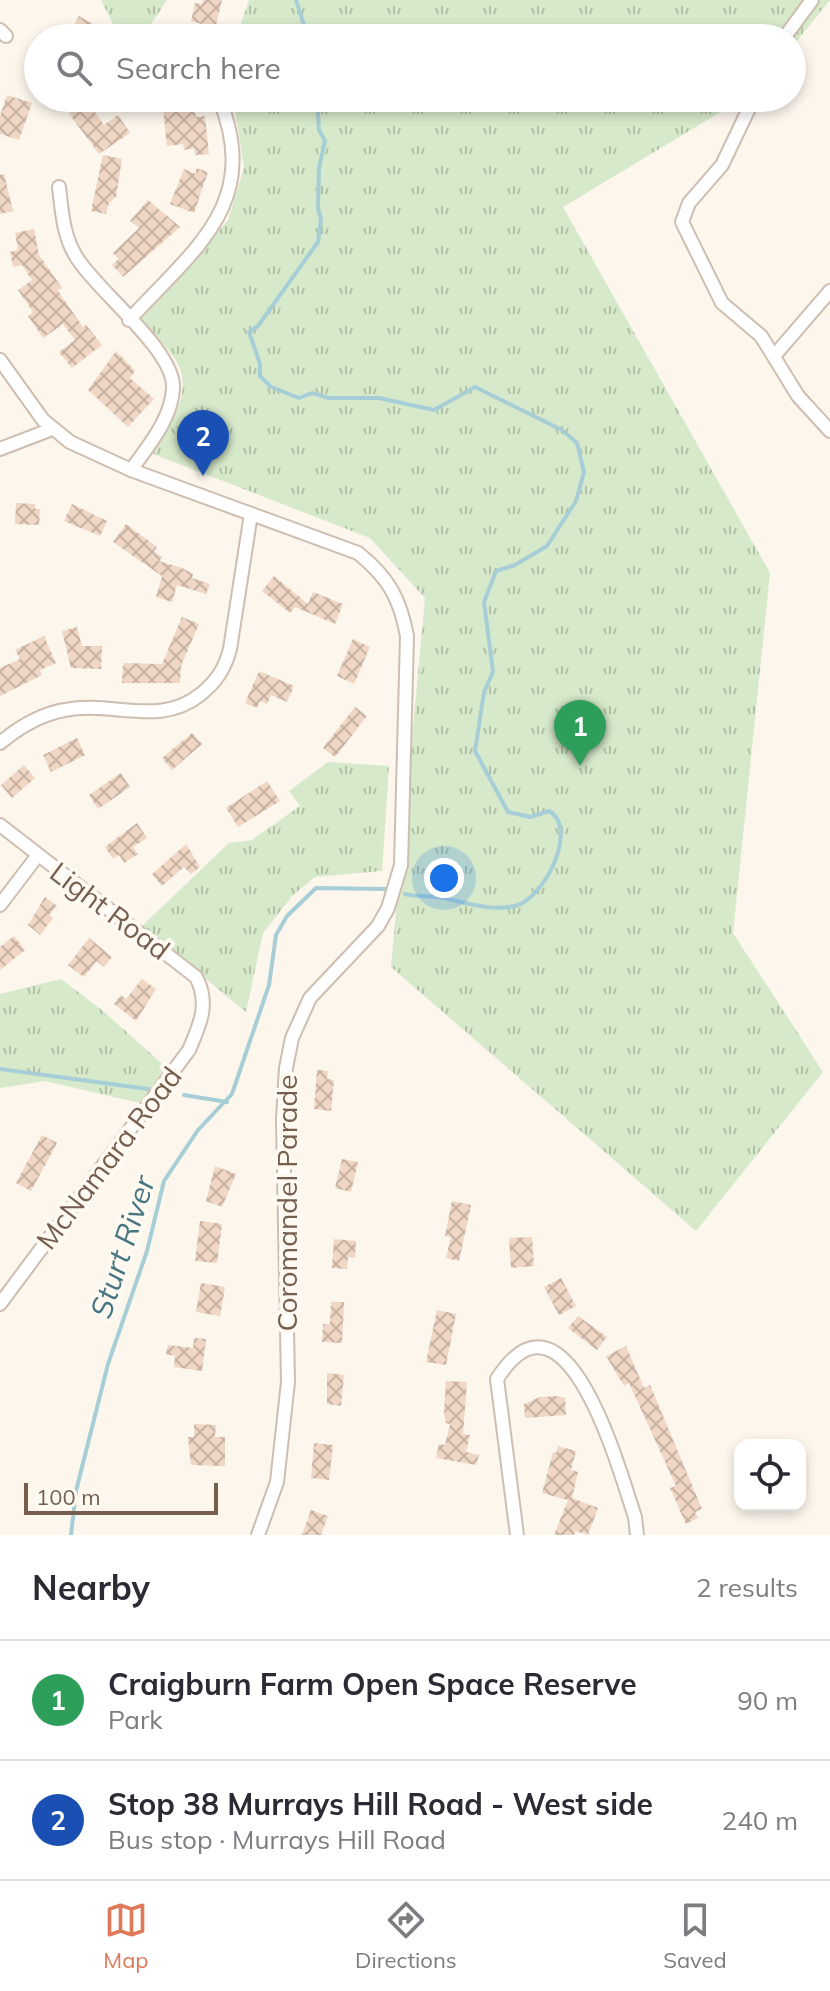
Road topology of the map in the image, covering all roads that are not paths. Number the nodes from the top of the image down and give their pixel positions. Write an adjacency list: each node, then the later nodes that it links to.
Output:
1 (812, 0): 2 (street)
2 (794, 24)
3 (223, 112): 7 (street)
4 (747, 112): 8 (street)
5 (59, 187): 7 (street)
6 (830, 291): 8 (street)
7 (129, 320): 13 (street)
8 (774, 356): 11 (street)
9 (0, 360): 10 (street)
10 (52, 429): 12 (street); 13 (street, Coromandel Parade)
11 (830, 431)
12 (0, 449)
13 (131, 470): 14 (street, Coromandel Parade)
14 (251, 514): 15 (street); 21 (street, Coromandel Parade)
15 (0, 743)
16 (0, 825): 17 (street, Light Road)
17 (38, 855): 18 (street); 19 (street, Light Road)
18 (0, 905)
19 (204, 1006): 20 (street, McNamara Road)
20 (0, 1304)
21 (258, 1535)
22 (517, 1535): 23 (street)
23 (637, 1535)

